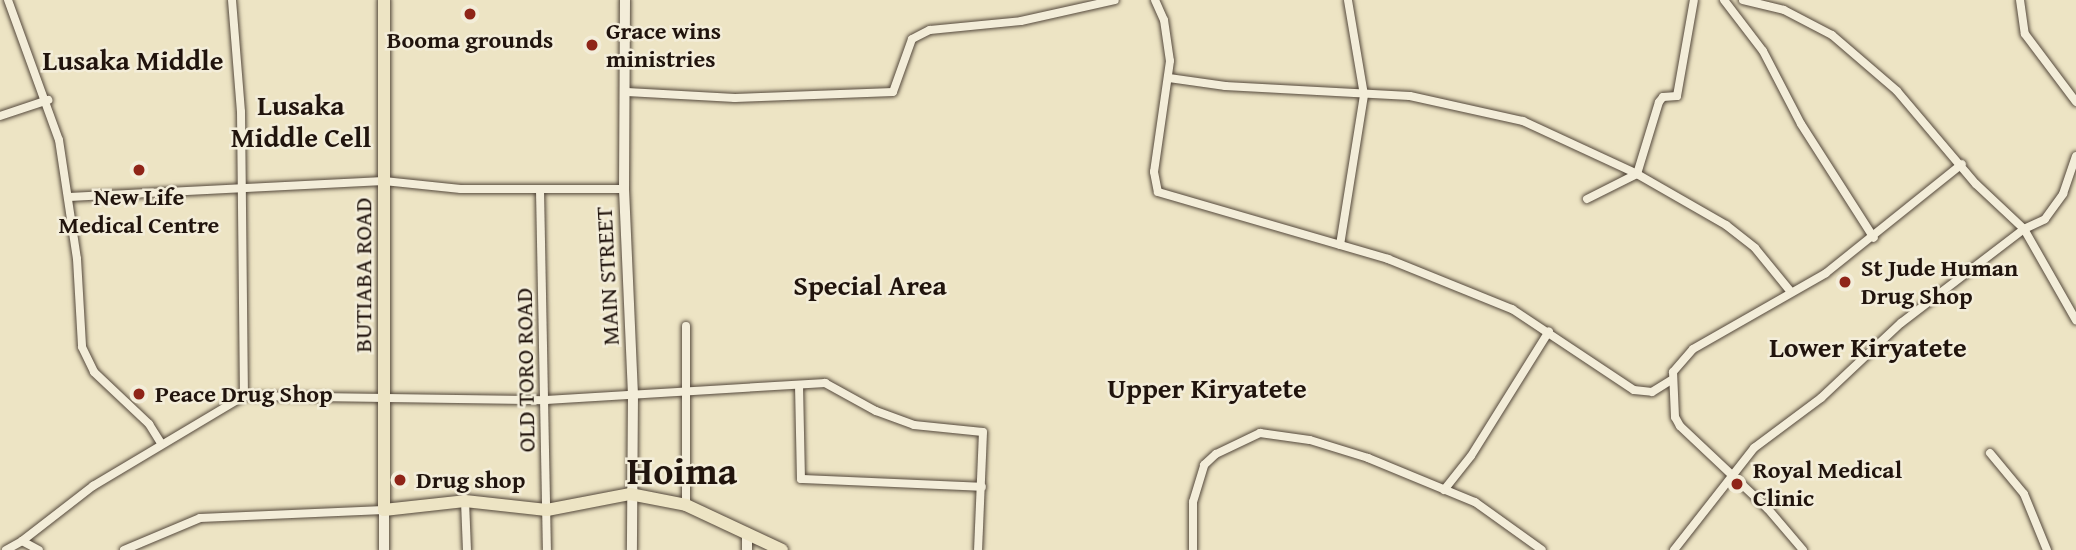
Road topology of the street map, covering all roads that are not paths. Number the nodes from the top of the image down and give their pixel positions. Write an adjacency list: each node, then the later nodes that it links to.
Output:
1 (8, 0): 17 (street)
2 (232, 0): 24 (street)
3 (384, 0): 23 (main road, BUTIABA ROAD)
4 (625, 0): 15 (street, MAIN STREET)
5 (1050, 0): 13 (street)
6 (1115, 0): 13 (street)
7 (1155, 0): 14 (street)
8 (1348, 0): 16 (street)
9 (1694, 0): 22 (street)
10 (1724, 0): 30 (street)
11 (1743, 0): 21 (street)
12 (2020, 0): 18 (street)
13 (1050, 12): 15 (street)
14 (1169, 78): 16 (street); 31 (street)
15 (627, 92): 25 (street, MAIN STREET)
16 (1364, 95): 22 (street); 31 (street)
17 (48, 100): 19 (street); 27 (street)
18 (2076, 102)
19 (0, 116)
20 (2076, 156): 29 (street)
21 (1962, 163): 29 (street); 30 (street)
22 (1637, 174): 28 (street); 32 (street)
23 (384, 181): 24 (street); 26 (street); 41 (main road, BUTIABA ROAD)
24 (242, 188): 27 (street); 40 (street)
25 (624, 189): 26 (street); 39 (street, MAIN STREET)
26 (540, 190): 42 (street, OLD TORO ROAD)
27 (69, 197): 43 (street)
28 (1587, 199)
29 (2024, 229): 33 (street); 45 (street)
30 (1874, 238): 32 (street)
31 (1340, 245): 35 (street)
32 (1791, 292): 36 (street)
33 (2076, 320)
34 (686, 326): 38 (street)
35 (1549, 331): 36 (street); 47 (street)
36 (1671, 380): 45 (street)
37 (799, 385): 38 (street); 46 (street); 46 (street)
38 (686, 389): 39 (street); 50 (street)
39 (633, 393): 42 (street); 48 (street, MAIN STREET)
40 (244, 396): 41 (street); 43 (street)
41 (385, 399): 42 (street); 51 (main road, BUTIABA ROAD)
42 (546, 400): 52 (street, OLD TORO ROAD)
43 (162, 443): 54 (street)
44 (1990, 453): 69 (street)
45 (1732, 474): 67 (street); 68 (street)
46 (982, 487): 64 (street)
47 (1444, 490): 65 (street); 66 (street)
48 (630, 494): 50 (main road); 52 (main road); 61 (street, MAIN STREET)
49 (466, 501): 51 (main road); 52 (main road); 59 (street)
50 (687, 505): 53 (main road)
51 (384, 510): 57 (street); 58 (street, BUTIABA ROAD)
52 (547, 510): 60 (street, OLD TORO ROAD)
53 (747, 533): 62 (street); 63 (main road)
54 (22, 541): 55 (street); 56 (street)
55 (6, 550)
56 (39, 550)
57 (124, 550)
58 (384, 550)
59 (467, 550)
60 (547, 550)
61 (632, 550)
62 (747, 550)
63 (782, 550)
64 (978, 550)
65 (1193, 550)
66 (1542, 550)
67 (1674, 550)
68 (1803, 550)
69 (2047, 550)

